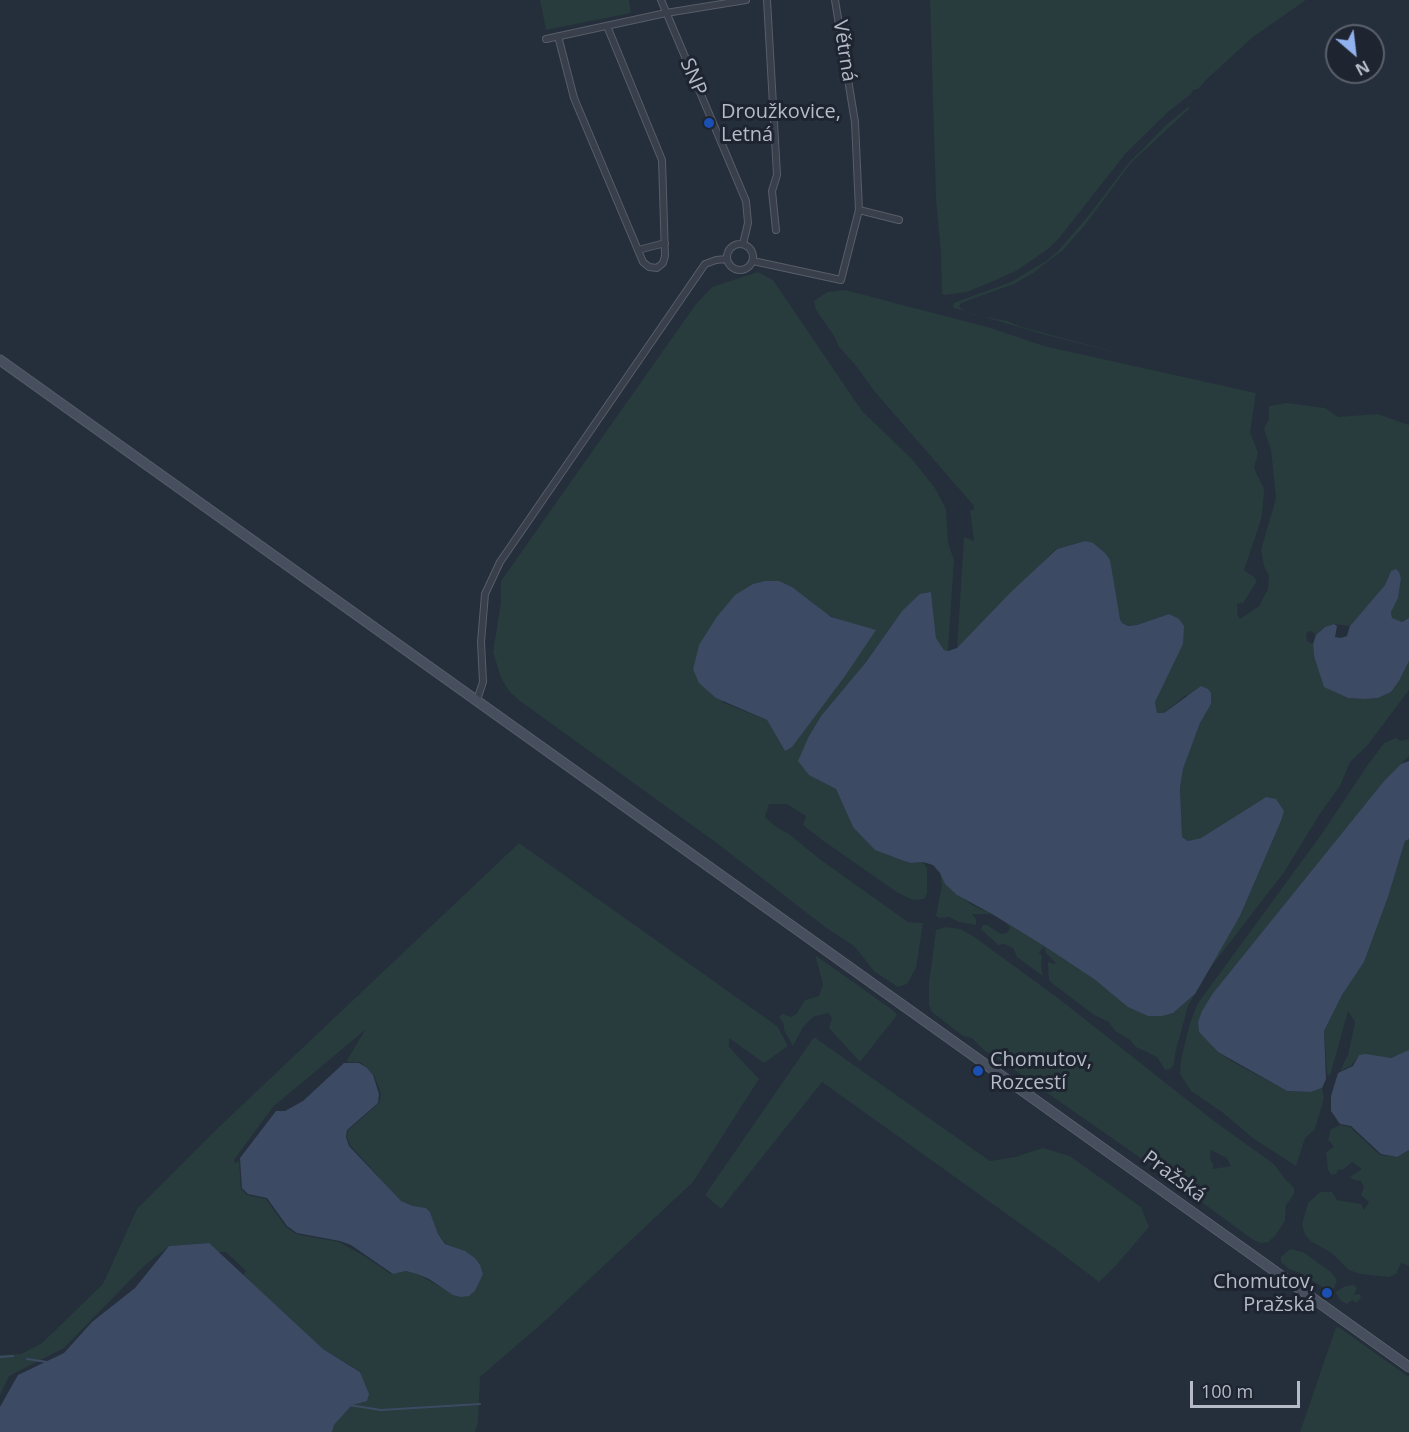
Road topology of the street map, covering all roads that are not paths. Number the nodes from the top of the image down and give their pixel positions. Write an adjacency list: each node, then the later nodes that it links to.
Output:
1 (661, 0): 5 (street, SNP)
2 (746, 0): 5 (street)
3 (766, 0): 11 (street)
4 (835, 0): 9 (street, Větrná)
5 (666, 13): 6 (street); 13 (street, SNP)
6 (607, 26): 7 (street); 12 (street)
7 (558, 36): 8 (street); 14 (street)
8 (546, 39)
9 (860, 210): 10 (street); 16 (street, Větrná)
10 (899, 220)
11 (776, 230)
12 (665, 243): 14 (street); 14 (street)
13 (743, 244): 15 (street); 16 (street)
14 (638, 250)
15 (727, 259): 16 (street); 18 (street)
16 (753, 261)
17 (0, 360): 18 (main road, Pražská)
18 (477, 700): 19 (main road, Pražská)
19 (1409, 1367)

